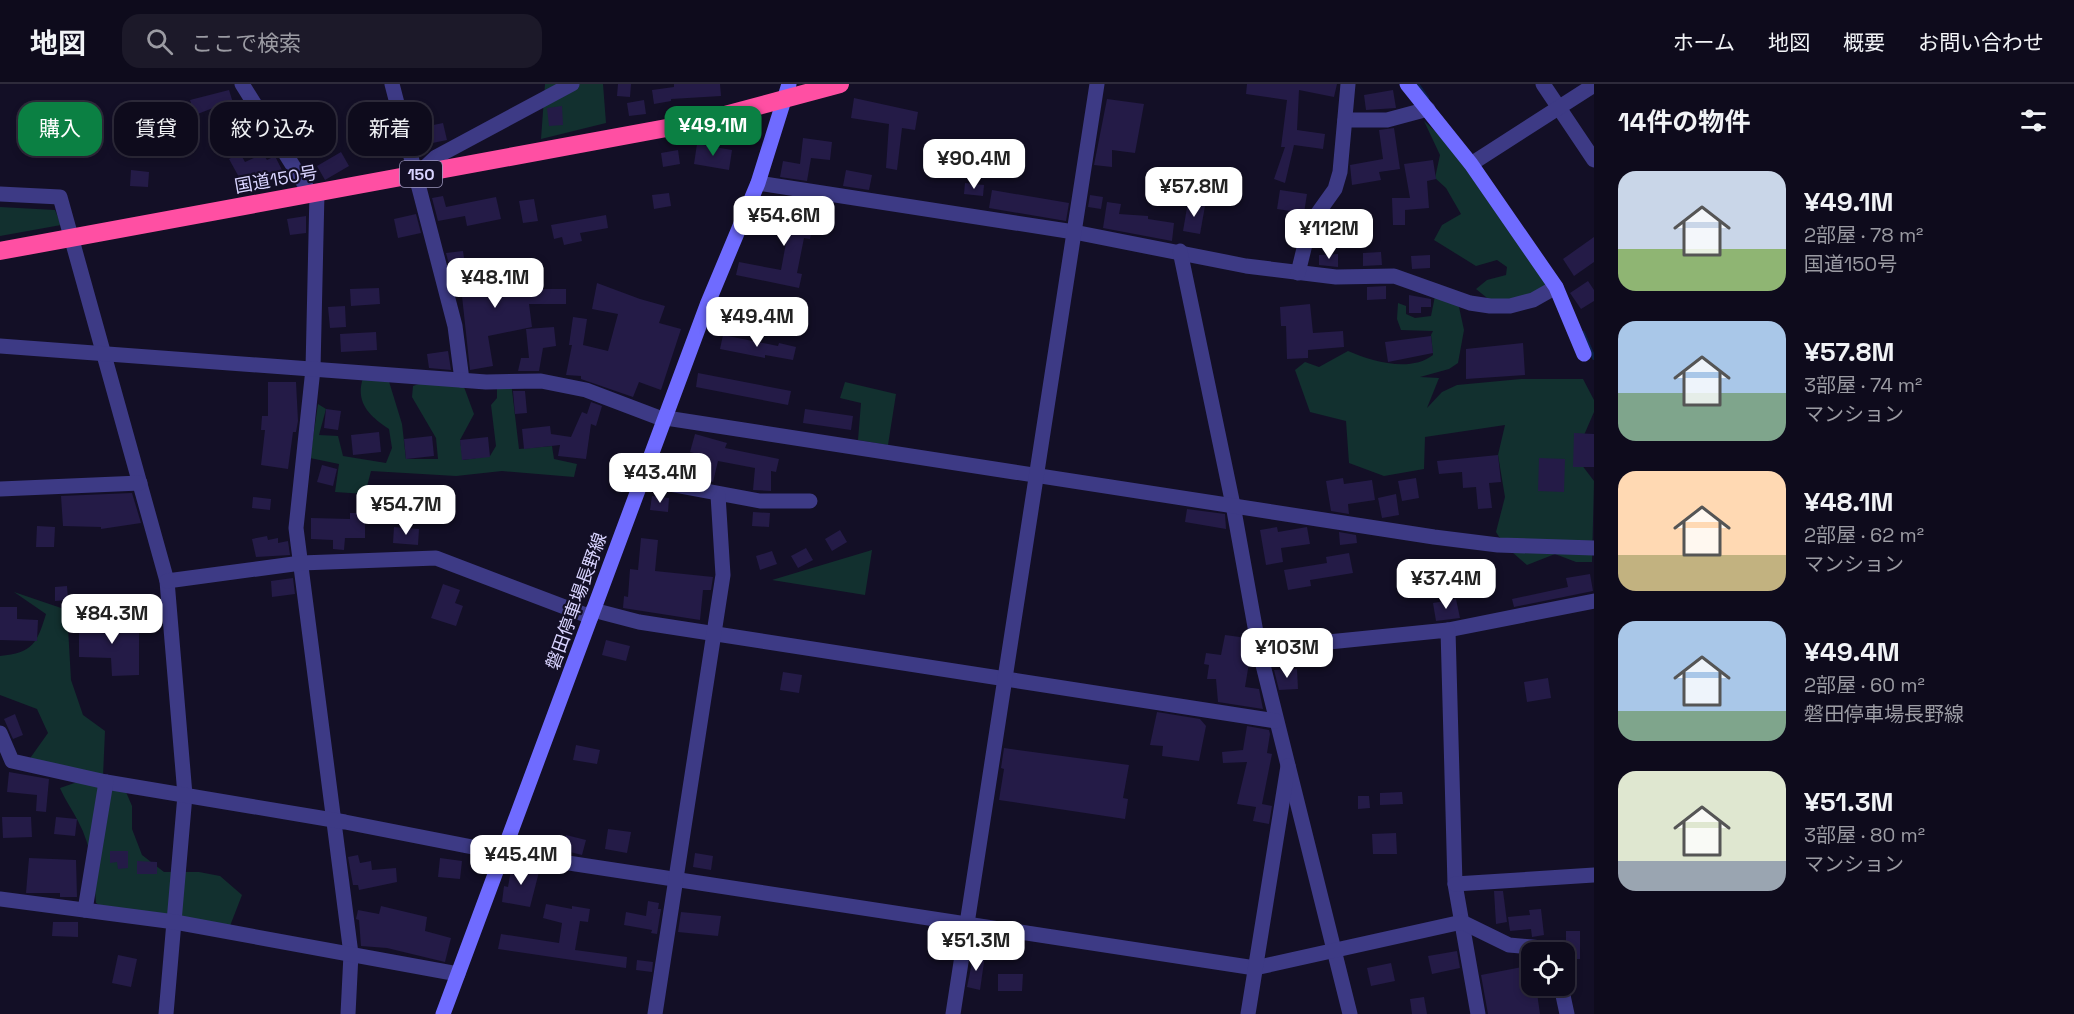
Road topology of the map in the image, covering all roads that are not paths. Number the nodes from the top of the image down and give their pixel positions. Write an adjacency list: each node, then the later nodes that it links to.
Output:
1 (242, 84): 18 (street)
2 (392, 84): 16 (street)
3 (572, 84): 16 (street)
4 (840, 84): 10 (highway, 国道150号 / 150)
5 (1097, 84): 20 (street)
6 (1348, 84): 13 (street)
7 (1407, 84): 12 (main road)
8 (1543, 84): 11 (street)
9 (1594, 86): 11 (street)
10 (787, 92): 16 (highway, 国道150号 / 150); 17 (main road, 磐田停車場長野線)
11 (1559, 107): 14 (street); 15 (street)
12 (1428, 109): 13 (street); 15 (main road)
13 (1345, 120): 24 (street)
14 (1594, 160)
15 (1471, 164): 25 (main road)
16 (417, 175): 18 (highway, 国道150号 / 150); 30 (street)
17 (758, 183): 20 (street); 31 (main road, 磐田停車場長野線)
18 (313, 193): 21 (highway, 国道150号 / 150); 29 (street)
19 (0, 194): 21 (street)
20 (1074, 232): 23 (street); 32 (street)
21 (72, 237): 22 (highway, 国道150号 / 150); 28 (street)
22 (0, 251)
23 (1180, 251): 24 (street); 38 (street)
24 (1298, 273): 25 (street)
25 (1556, 287): 27 (main road)
26 (0, 346): 28 (street)
27 (1589, 351)
28 (108, 352): 29 (street); 34 (street)
29 (313, 369): 30 (street); 40 (street)
30 (462, 380): 31 (street)
31 (666, 419): 32 (street); 33 (main road, 磐田停車場長野線)
32 (1036, 474): 38 (street); 47 (street)
33 (642, 479): 36 (street); 43 (main road, 磐田停車場長野線)
34 (140, 483): 35 (street); 41 (street)
35 (0, 489)
36 (718, 495): 37 (street); 45 (street)
37 (810, 501)
38 (1233, 506): 39 (street); 46 (street)
39 (1594, 548)
40 (300, 560): 41 (street); 43 (street); 53 (street)
41 (167, 581): 52 (street)
42 (1594, 601): 44 (street)
43 (592, 613): 45 (street); 54 (main road, 磐田停車場長野線)
44 (1448, 630): 46 (street); 57 (street)
45 (715, 634): 47 (street); 56 (street)
46 (1259, 649): 48 (street)
47 (1005, 678): 48 (street); 62 (street)
48 (1276, 721): 50 (street)
49 (0, 733): 51 (street)
50 (1289, 760): 64 (street); 66 (street)
51 (106, 782): 52 (street); 59 (street)
52 (185, 795): 53 (street); 60 (street)
53 (338, 821): 54 (street); 65 (street)
54 (504, 853): 56 (street); 67 (main road, 磐田停車場長野線)
55 (1594, 875): 57 (street)
56 (676, 879): 62 (street); 72 (street)
57 (1455, 884): 61 (street)
58 (0, 899): 59 (street)
59 (85, 910): 60 (street)
60 (175, 921): 65 (street); 69 (street)
61 (1462, 922): 63 (street); 64 (street); 76 (street)
62 (966, 924): 66 (street); 73 (street)
63 (1521, 946)
64 (1336, 950): 66 (street); 75 (street)
65 (351, 954): 67 (street); 70 (street)
66 (1255, 968): 74 (street)
67 (458, 975): 71 (main road, 磐田停車場長野線)
68 (1563, 996): 77 (street)
69 (166, 1014)
70 (348, 1014)
71 (443, 1014)
72 (655, 1014)
73 (952, 1014)
74 (1248, 1014)
75 (1350, 1014)
76 (1478, 1014)
77 (1567, 1014)

